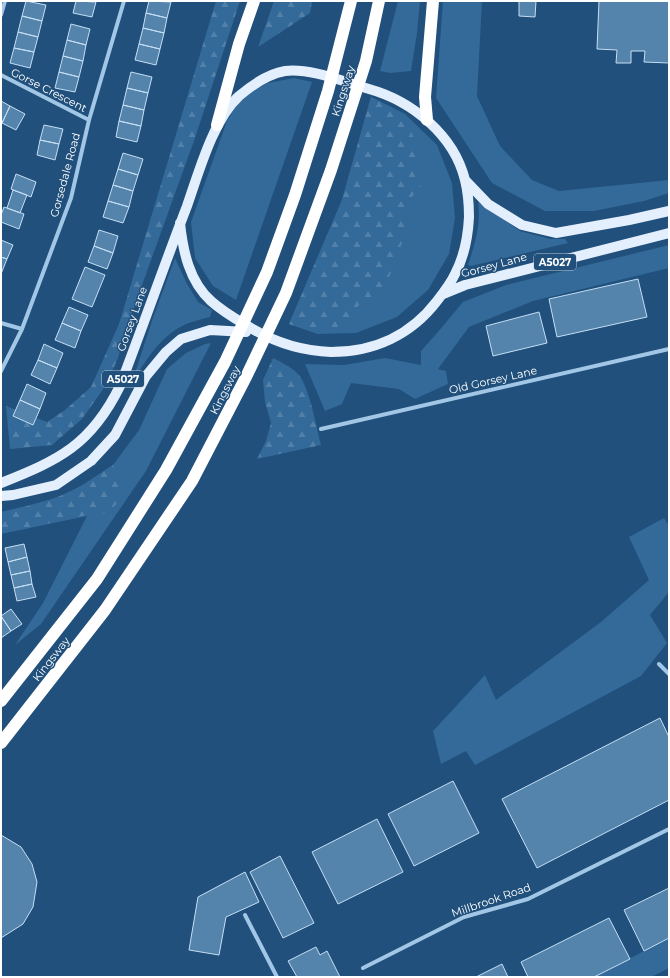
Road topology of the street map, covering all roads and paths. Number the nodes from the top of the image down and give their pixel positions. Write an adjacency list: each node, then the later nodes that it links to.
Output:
1 (5, 1): 7 (street)
2 (124, 1): 9 (street, Gorsedale Road)
3 (254, 1): 11 (highway)
4 (351, 1): 27 (highway, Kingsway)
5 (379, 1): 28 (highway, Kingsway)
6 (433, 1): 10 (highway)
7 (1, 15)
8 (1, 75): 9 (street, Gorse Crescent)
9 (89, 120): 18 (street, Gorsedale Road)
10 (427, 120): 11 (main road, Gorsey Lane); 12 (main road, Gorsey Lane)
11 (217, 125): 14 (main road, Gorsey Lane)
12 (465, 180): 13 (main road); 16 (main road)
13 (669, 211)
14 (180, 223): 19 (main road); 23 (main road, Gorsey Lane / A5027)
15 (669, 233): 16 (main road, Gorsey Lane / A5027)
16 (443, 294): 19 (main road)
17 (1, 323): 18 (street)
18 (22, 329): 21 (street, Gorsedale Road)
19 (256, 332): 24 (main road, A5027)
20 (669, 349): 22 (street, Old Gorsey Lane)
21 (1, 371)
22 (321, 429)
23 (1, 483)
24 (1, 496)
25 (659, 664): 26 (street)
26 (669, 674)
27 (1, 701)
28 (1, 743)
29 (669, 829): 31 (street, Millbrook Road)
30 (245, 915): 32 (street)
31 (363, 968)
32 (277, 977)

